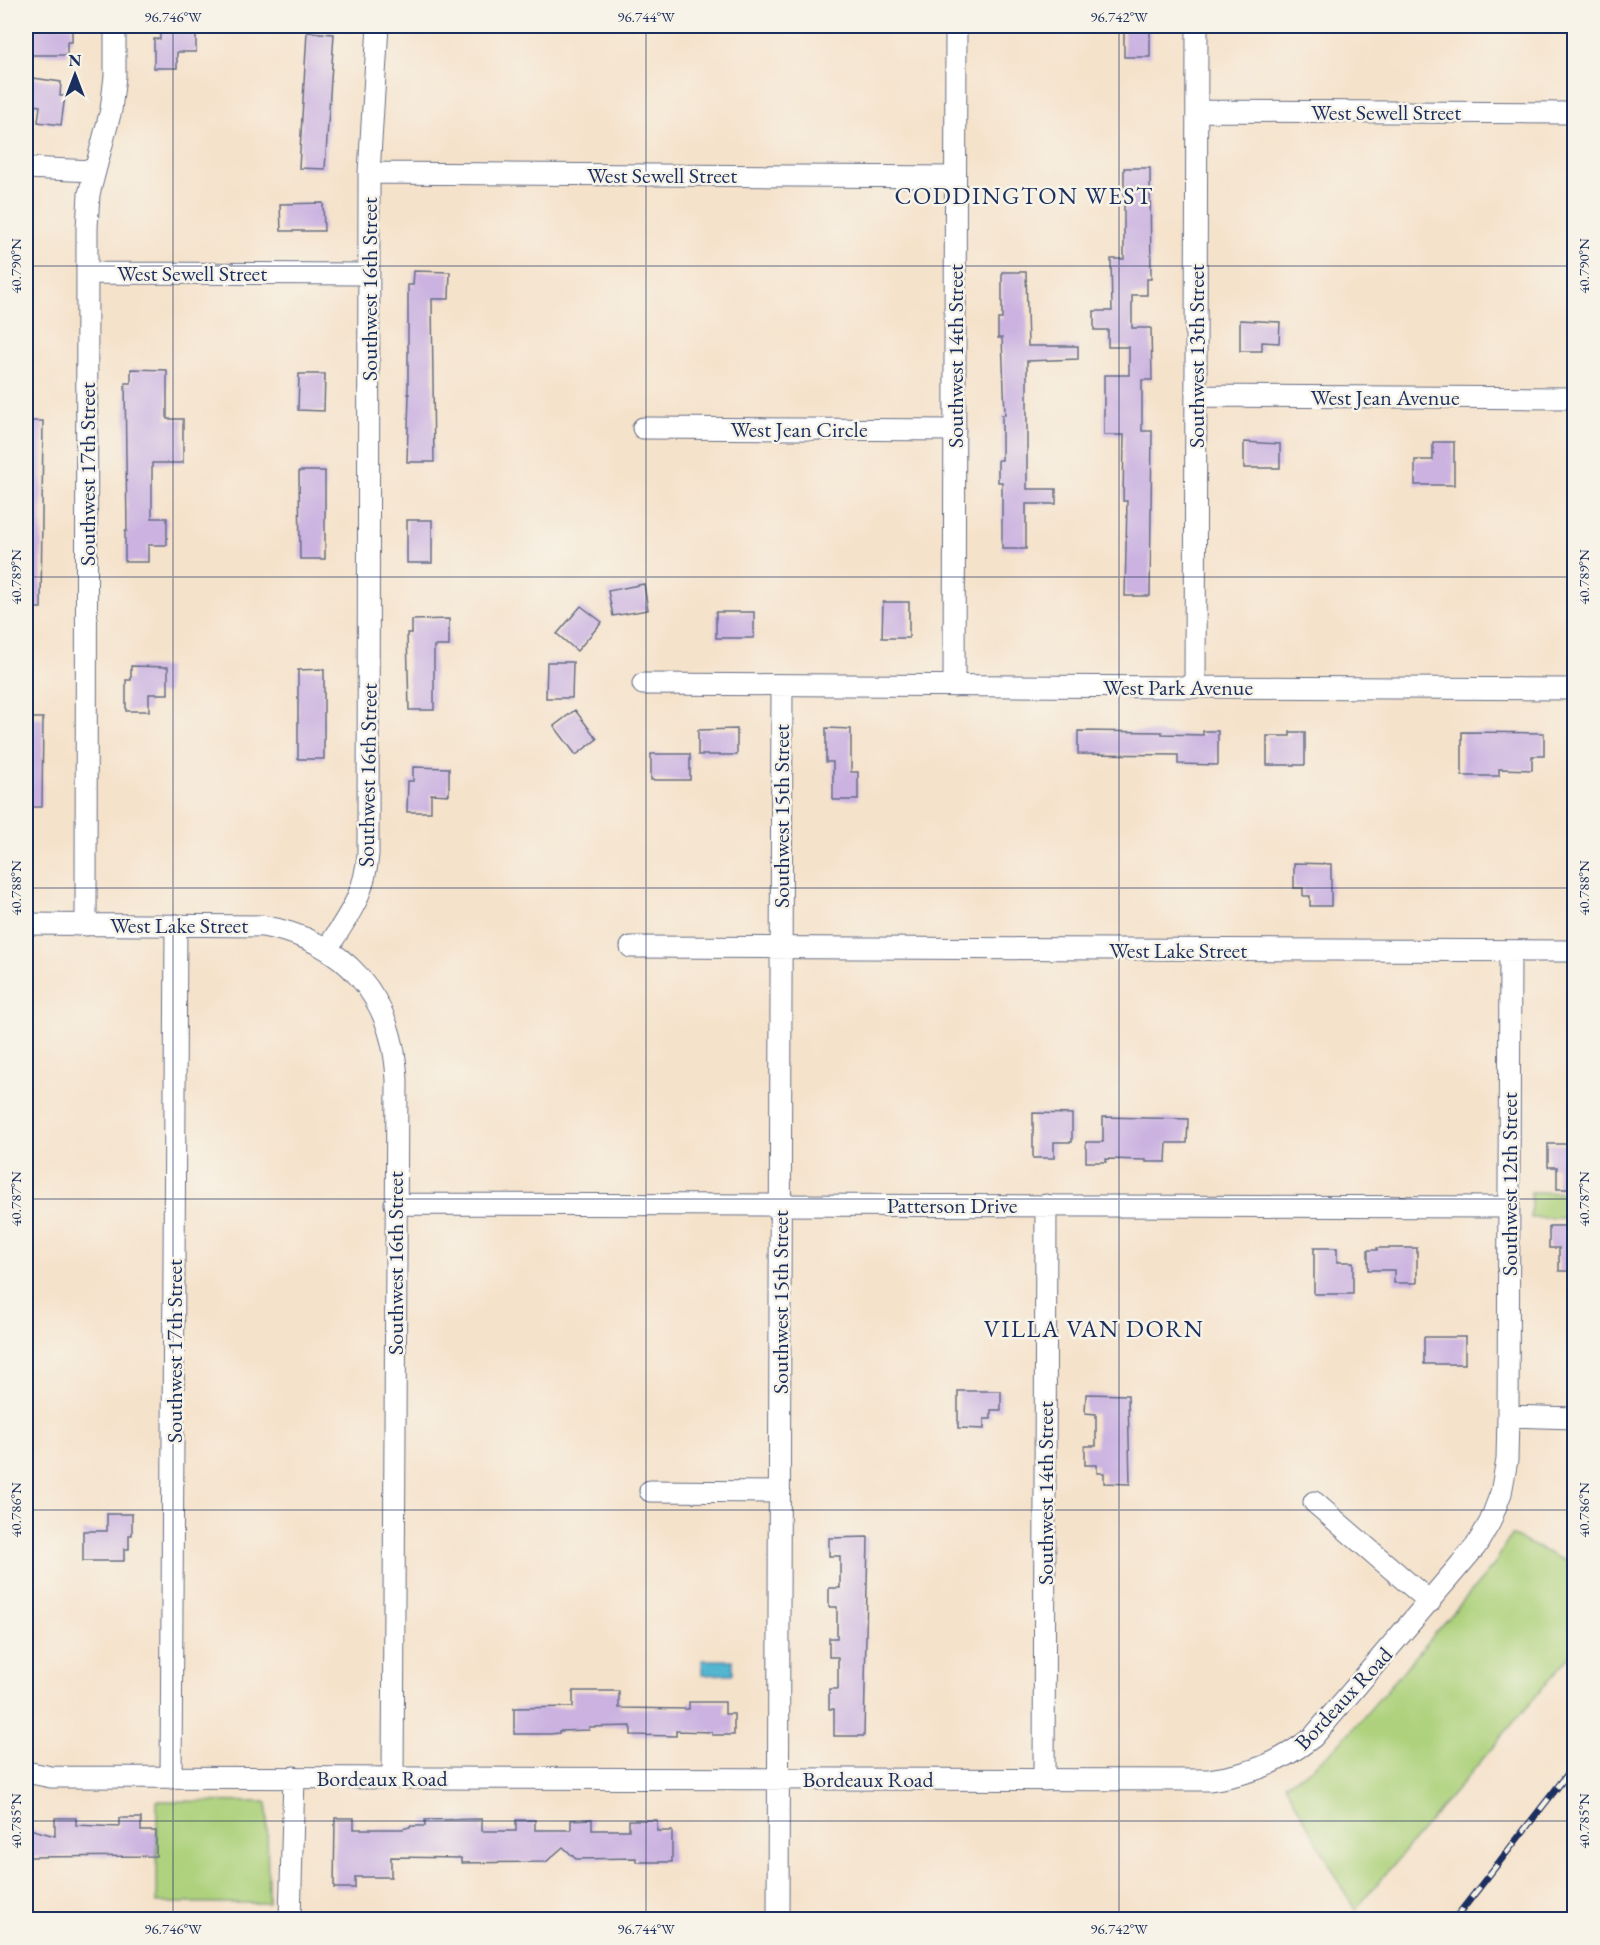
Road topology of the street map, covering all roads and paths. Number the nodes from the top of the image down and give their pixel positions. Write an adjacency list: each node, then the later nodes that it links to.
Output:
1 (115, 26): 8 (street, Southwest 17th Street)
2 (378, 26): 9 (street, Southwest 16th Street)
3 (956, 26): 10 (street, Southwest 14th Street)
4 (1197, 26): 5 (street, Southwest 13th Street)
5 (1197, 111): 6 (street, West Sewell Street); 13 (street, Southwest 13th Street)
6 (1575, 113)
7 (26, 168): 8 (street)
8 (94, 171): 11 (street, Southwest 17th Street)
9 (369, 173): 10 (street, West Sewell Street); 12 (street, Southwest 16th Street)
10 (955, 177): 16 (street, Southwest 14th Street)
11 (87, 273): 12 (street, West Sewell Street); 23 (street, Southwest 17th Street)
12 (369, 274): 27 (street, Southwest 16th Street)
13 (1196, 396): 14 (street, West Jean Avenue); 20 (street, Southwest 13th Street)
14 (1575, 398)
15 (643, 428): 16 (street, West Jean Circle)
16 (955, 430): 19 (street, Southwest 14th Street)
17 (643, 684): 18 (street, West Park Avenue)
18 (782, 685): 19 (street, West Park Avenue); 26 (street, Southwest 15th Street)
19 (954, 686): 20 (street, West Park Avenue)
20 (1195, 687): 21 (street, West Park Avenue)
21 (1575, 689)
22 (26, 924): 23 (street, West Lake Street)
23 (86, 925): 24 (street, West Lake Street)
24 (176, 925): 27 (street, West Lake Street); 42 (street, Southwest 17th Street)
25 (631, 947): 26 (street, West Lake Street)
26 (781, 948): 28 (street, West Lake Street); 31 (street, Southwest 15th Street)
27 (327, 949): 30 (street, Southwest 16th Street)
28 (1510, 951): 29 (street, West Lake Street); 33 (street, Southwest 12th Street)
29 (1575, 951)
30 (395, 1204): 31 (street, Patterson Drive); 43 (street, Southwest 16th Street)
31 (780, 1204): 32 (street, Patterson Drive); 37 (street, Southwest 15th Street)
32 (1046, 1205): 33 (street, Patterson Drive); 45 (street, Southwest 14th Street)
33 (1509, 1207): 34 (street, Southwest 12th Street)
34 (1508, 1416): 35 (street); 39 (street, Bordeaux Road)
35 (1575, 1418)
36 (650, 1491): 37 (street)
37 (780, 1492): 44 (street, Southwest 15th Street)
38 (1314, 1502): 39 (street)
39 (1430, 1602): 45 (street, Bordeaux Road)
40 (26, 1772): 42 (street, Bordeaux Road)
41 (294, 1777): 42 (street, Bordeaux Road); 43 (street, Bordeaux Road); 46 (street)
42 (171, 1778)
43 (393, 1778): 44 (street, Bordeaux Road)
44 (779, 1779): 45 (street, Bordeaux Road); 47 (street, Southwest 15th Street)
45 (1044, 1780)
46 (290, 1920)
47 (778, 1920)

